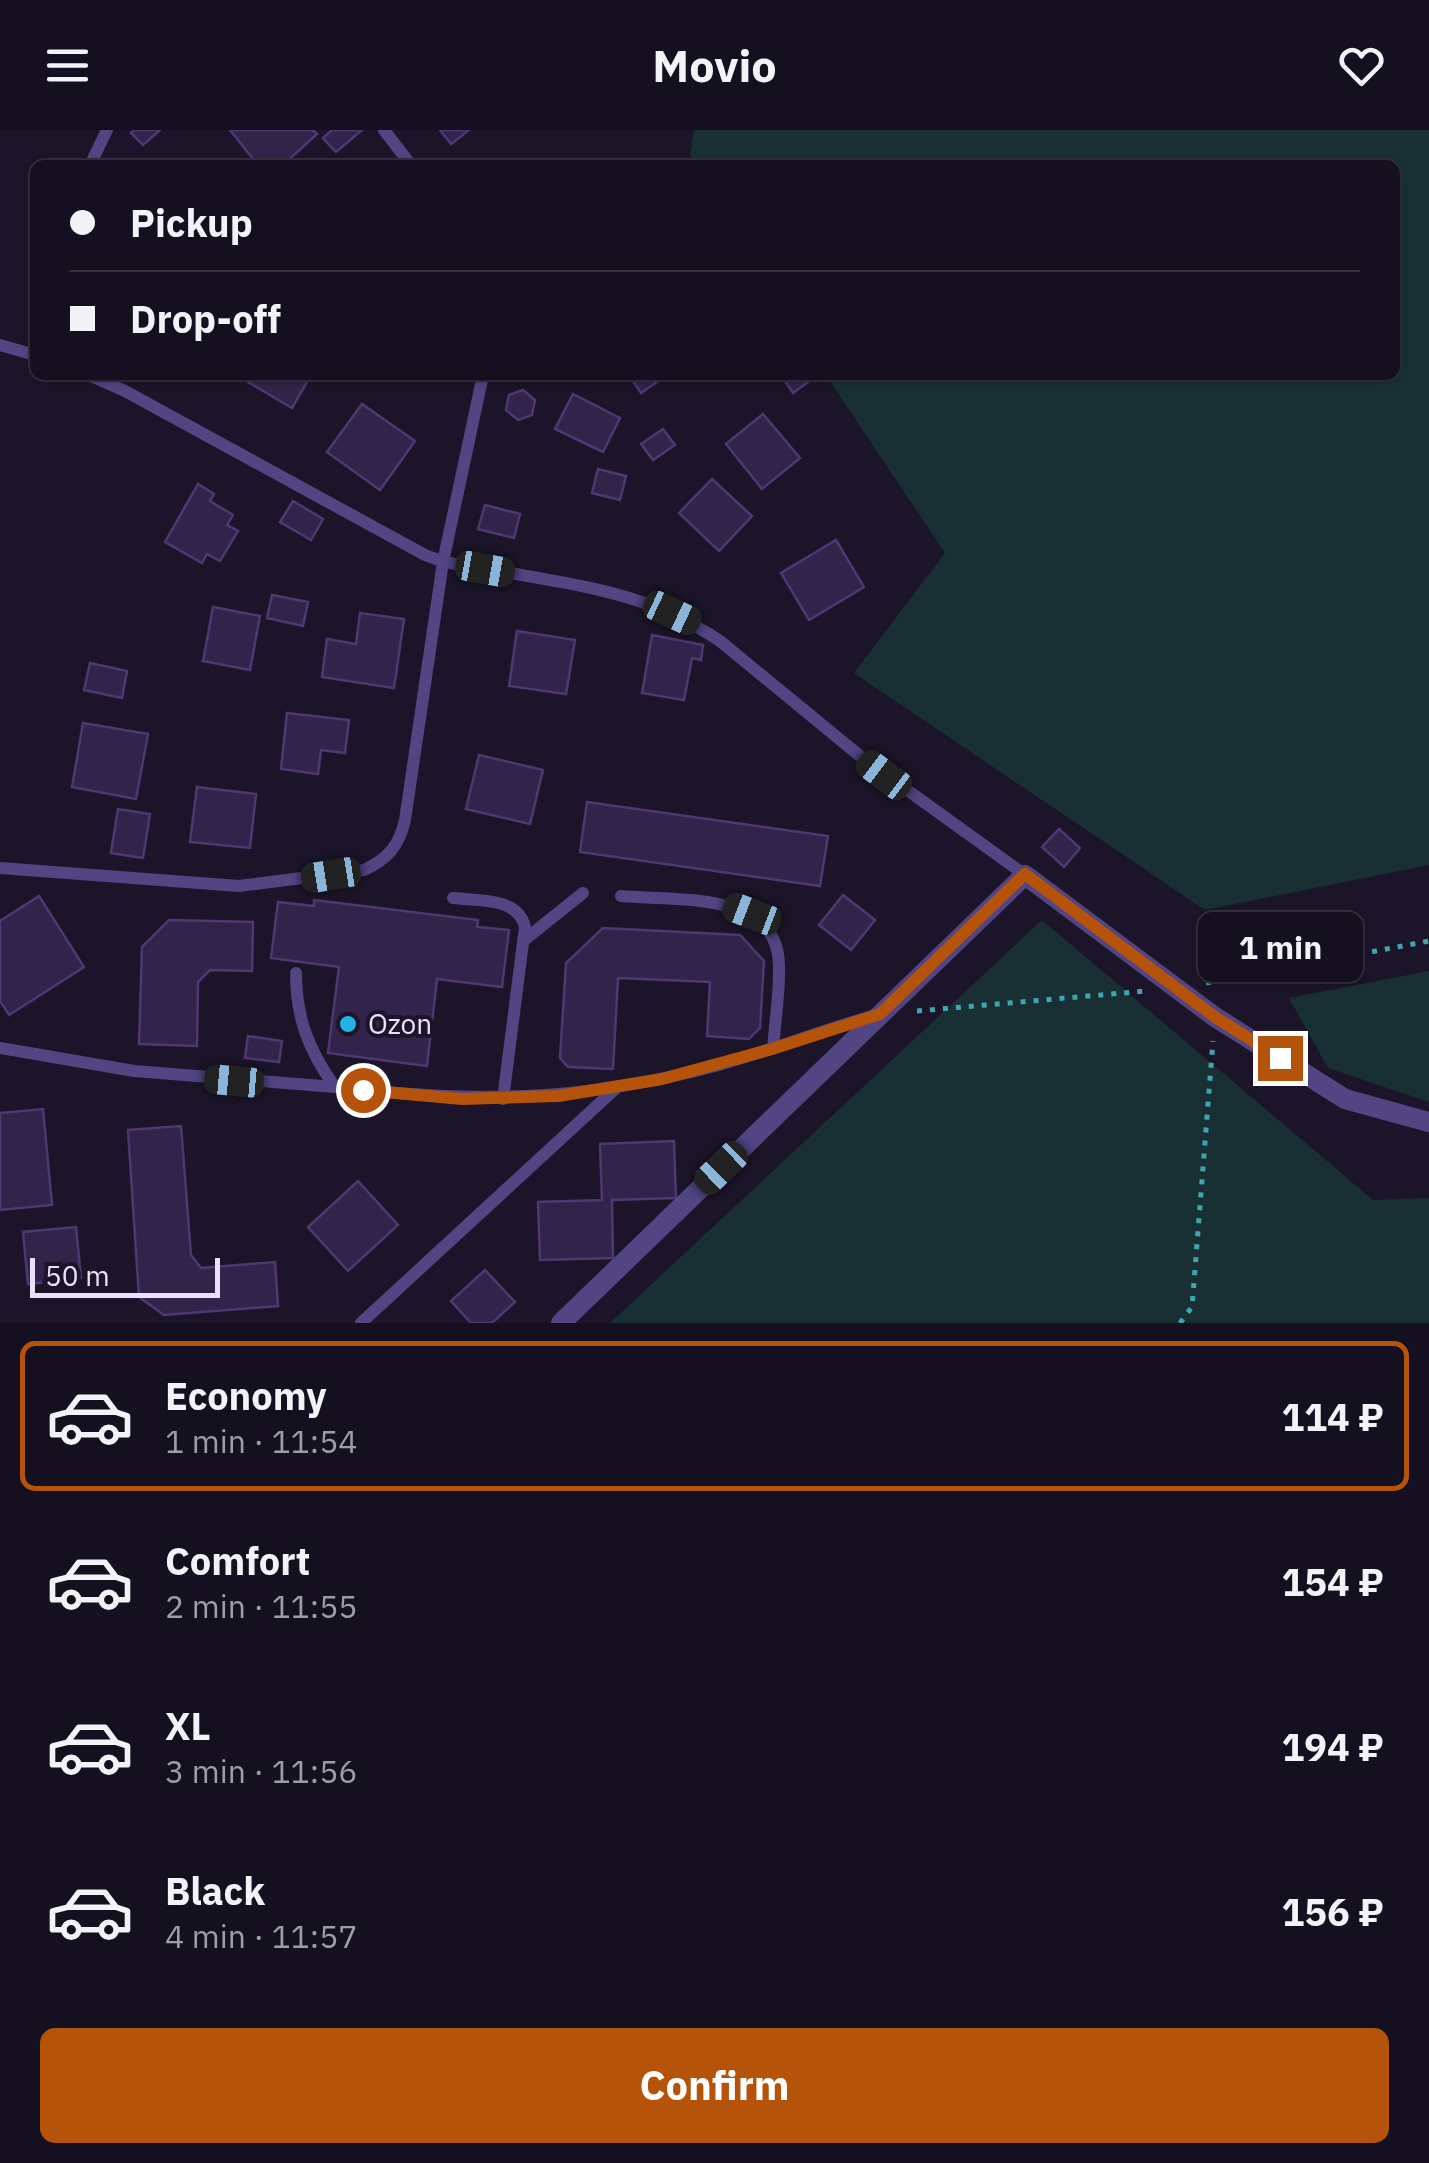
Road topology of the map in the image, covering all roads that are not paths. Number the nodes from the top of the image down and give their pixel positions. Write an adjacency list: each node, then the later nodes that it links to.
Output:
1 (108, 130): 3 (lane)
2 (384, 130): 4 (lane)
3 (93, 160)
4 (407, 160)
5 (0, 344): 6 (lane)
6 (30, 353)
7 (100, 380): 9 (lane)
8 (482, 380): 9 (lane)
9 (442, 562): 10 (lane); 11 (lane)
10 (0, 868)
11 (1025, 874): 17 (street); 23 (street)
12 (583, 894): 15 (lane)
13 (621, 896): 19 (lane)
14 (453, 898): 15 (lane)
15 (523, 941): 22 (lane)
16 (296, 973): 21 (lane)
17 (880, 1014): 19 (lane); 25 (street)
18 (0, 1048): 21 (lane)
19 (772, 1049): 20 (lane)
20 (617, 1087): 22 (lane); 24 (lane)
21 (334, 1088): 22 (lane)
22 (503, 1099)
23 (1429, 1122)
24 (361, 1323)
25 (561, 1323)

